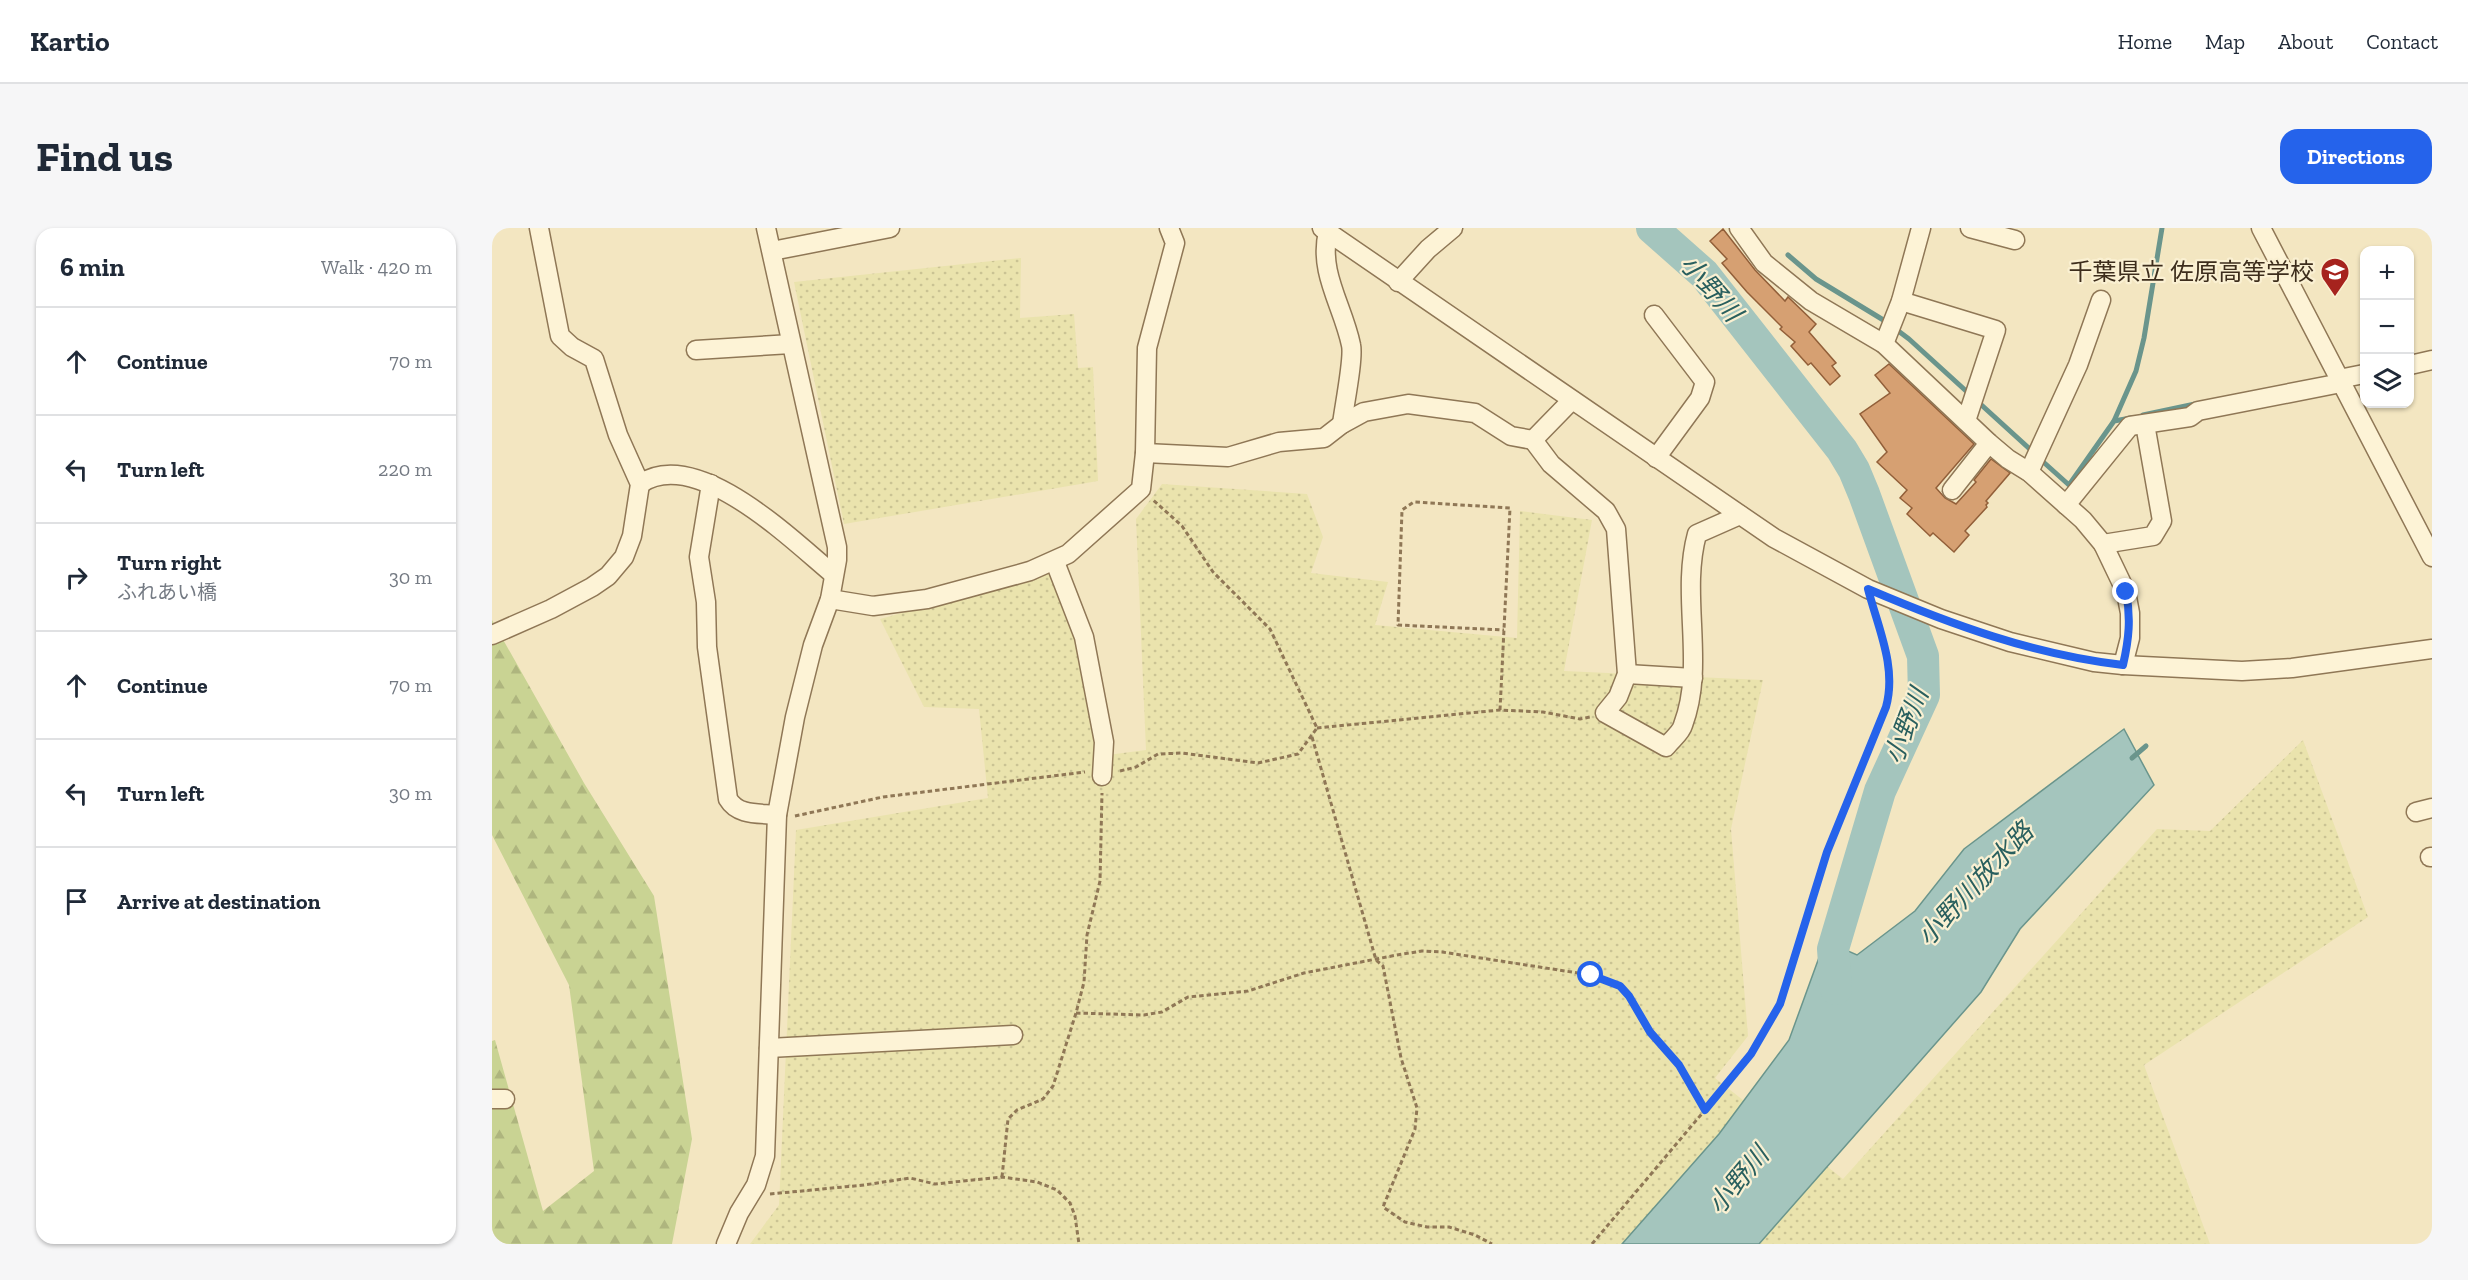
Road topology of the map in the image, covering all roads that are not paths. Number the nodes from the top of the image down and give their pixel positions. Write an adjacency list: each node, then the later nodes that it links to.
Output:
1 (539, 228): 33 (street)
2 (766, 228): 12 (street)
3 (890, 228): 12 (street)
4 (1169, 228): 30 (street)
5 (1453, 228): 13 (street)
6 (1740, 228): 18 (street)
7 (1921, 228): 15 (street)
8 (1970, 228): 11 (street)
9 (2261, 228): 23 (street)
10 (1325, 230): 13 (street); 26 (street)
11 (2015, 240)
12 (772, 251): 17 (street)
13 (1398, 282): 24 (street)
14 (2101, 300): 32 (street)
15 (1901, 301): 18 (street); 25 (street)
16 (1654, 315): 31 (street)
17 (791, 344): 19 (street); 41 (street)
18 (1884, 344): 25 (street)
19 (696, 350)
20 (2432, 360): 21 (street)
21 (2414, 364)
22 (2360, 375): 23 (street)
23 (2339, 378): 27 (street); 39 (street)
24 (1572, 400): 28 (street); 31 (street)
25 (1966, 421): 29 (street)
26 (1342, 424): 28 (street); 30 (street)
27 (2145, 424): 36 (street); 38 (street)
28 (1533, 440): 46 (street)
29 (1989, 443): 32 (street); 35 (street)
30 (1145, 453): 40 (street)
31 (1656, 458): 37 (street)
32 (2029, 472): 36 (street)
33 (640, 484): 34 (street); 43 (street)
34 (711, 484): 41 (street); 49 (street)
35 (1952, 490)
36 (2066, 505): 38 (street)
37 (1740, 515): 45 (street); 47 (street)
38 (2103, 544): 45 (street)
39 (2432, 556)
40 (1055, 562): 42 (street); 48 (street)
41 (833, 574): 42 (street)
42 (830, 599): 49 (street)
43 (492, 635)
44 (2432, 649): 45 (street)
45 (2123, 665)
46 (1626, 674): 47 (street); 47 (street)
47 (1693, 678)
48 (1102, 776)
49 (777, 815): 51 (street)
50 (1013, 1035): 51 (street)
51 (769, 1047): 52 (street)
52 (726, 1244)

